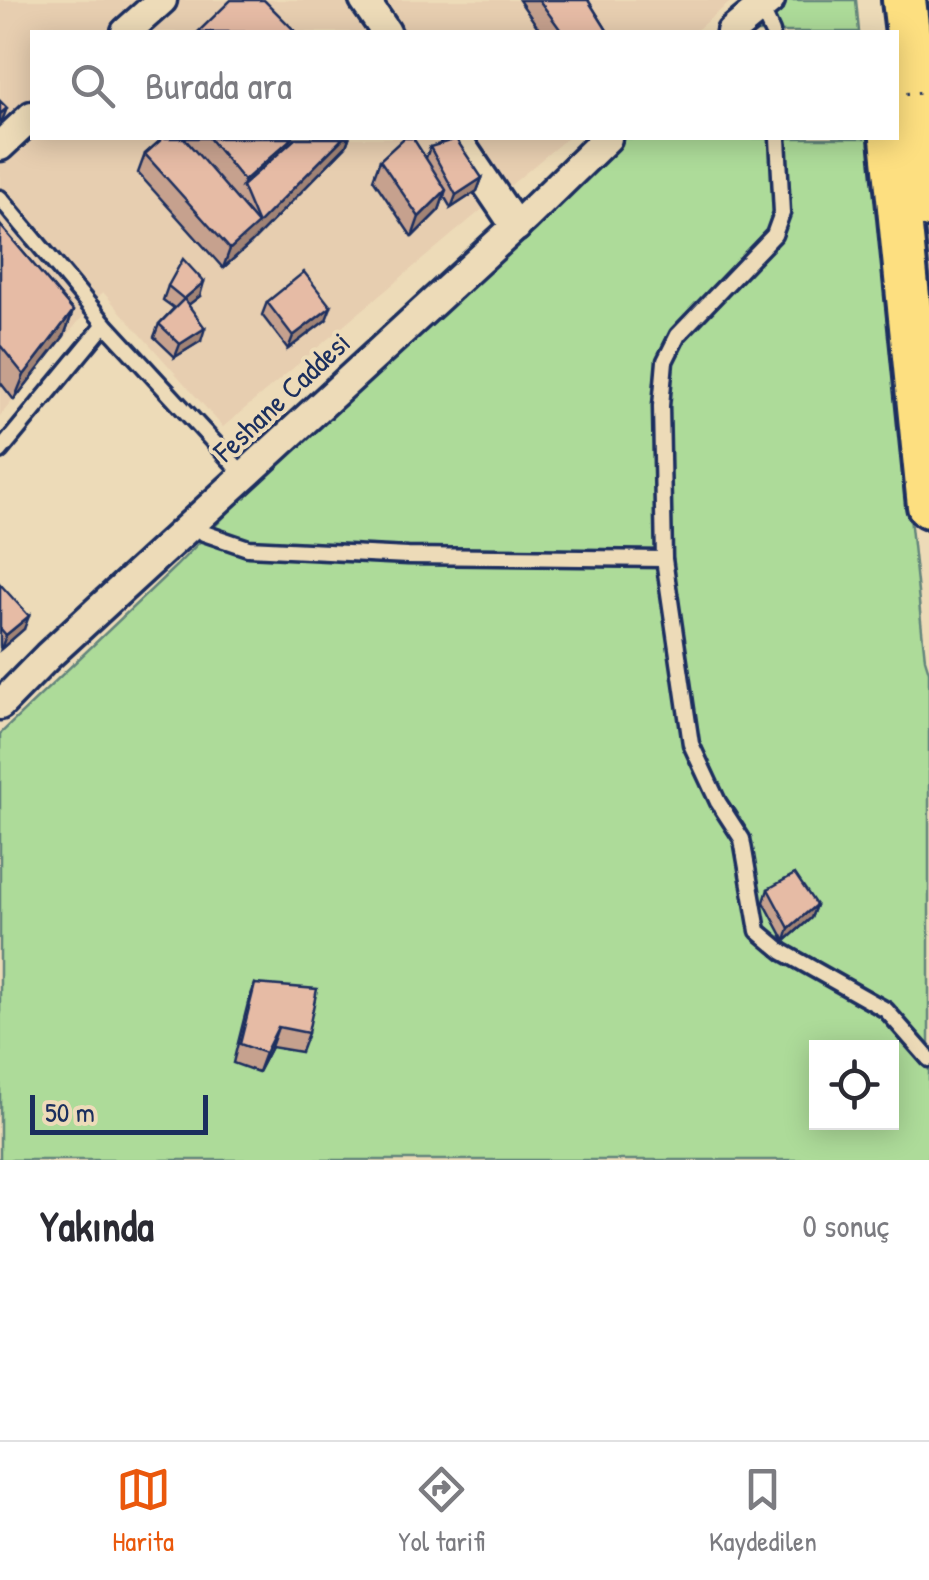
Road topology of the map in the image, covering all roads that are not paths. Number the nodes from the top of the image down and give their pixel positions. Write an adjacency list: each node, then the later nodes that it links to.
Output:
1 (162, 0): 6 (street)
2 (364, 0): 7 (street)
3 (878, 0): 9 (main road)
4 (904, 0): 17 (main road)
5 (768, 13): 8 (street)
6 (128, 30)
7 (385, 30)
8 (735, 30)
9 (882, 30)
10 (30, 118): 15 (street)
11 (457, 140): 18 (street)
12 (605, 140): 18 (street, Feshane Caddesi)
13 (778, 140): 24 (lane)
14 (892, 140): 22 (main road)
15 (0, 146)
16 (0, 198): 19 (lane)
17 (929, 206)
18 (516, 227): 21 (street, Feshane Caddesi)
19 (105, 324): 20 (lane); 21 (lane)
20 (0, 451)
21 (244, 475): 23 (street, Feshane Caddesi)
22 (929, 506)
23 (194, 522): 24 (lane); 25 (street, Feshane Caddesi)
24 (664, 559): 26 (lane)
25 (0, 704)
26 (929, 1059)

